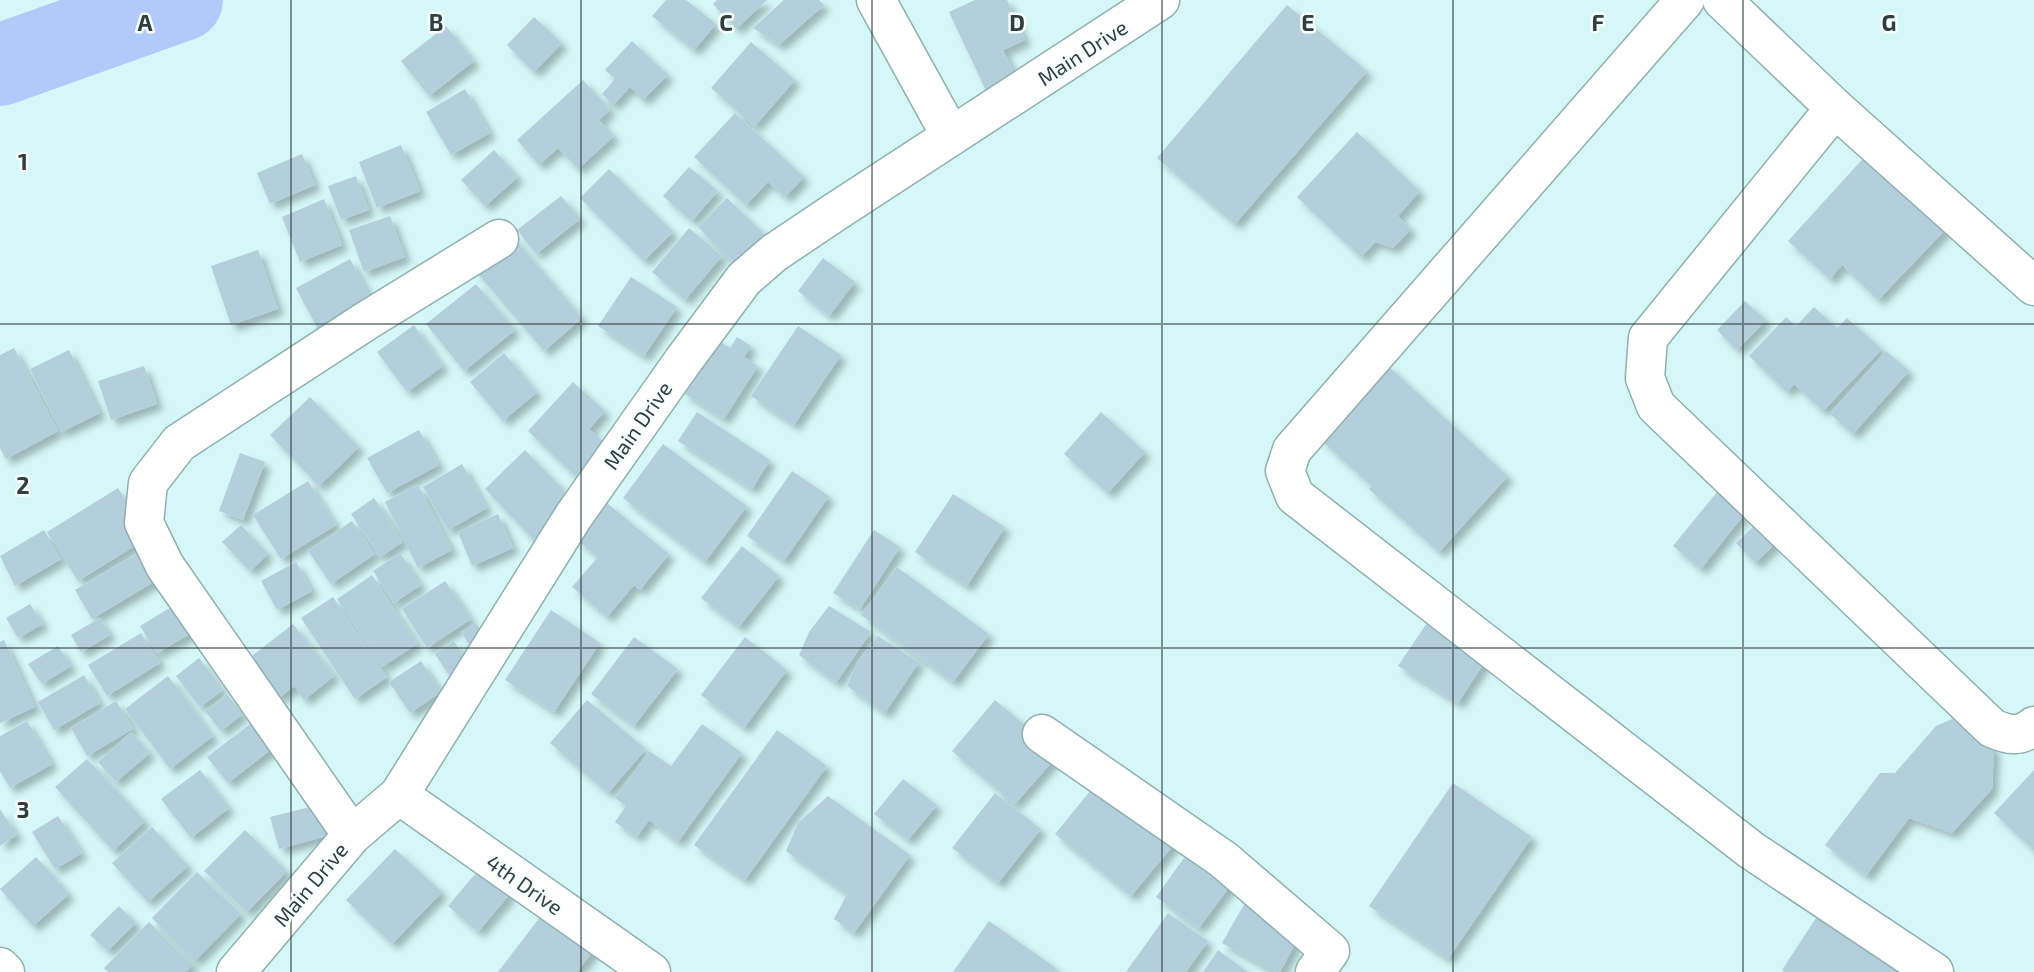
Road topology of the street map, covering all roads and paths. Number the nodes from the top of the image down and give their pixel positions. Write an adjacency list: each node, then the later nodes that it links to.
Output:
1 (876, 0): 6 (street)
2 (1160, 0): 6 (street, Main Drive)
3 (1685, 0): 18 (street)
4 (1722, 0): 5 (street)
5 (1835, 108): 8 (street); 9 (street)
6 (951, 136): 11 (street, Main Drive)
7 (499, 239): 12 (street)
8 (2034, 286)
9 (2034, 726)
10 (1042, 734): 17 (street)
11 (399, 795): 12 (street, Main Drive); 16 (street, 4th Drive)
12 (352, 835): 15 (street, Main Drive)
13 (0, 967): 14 (street)
14 (5, 972)
15 (236, 972)
16 (651, 972)
17 (1315, 972)
18 (1934, 972)

